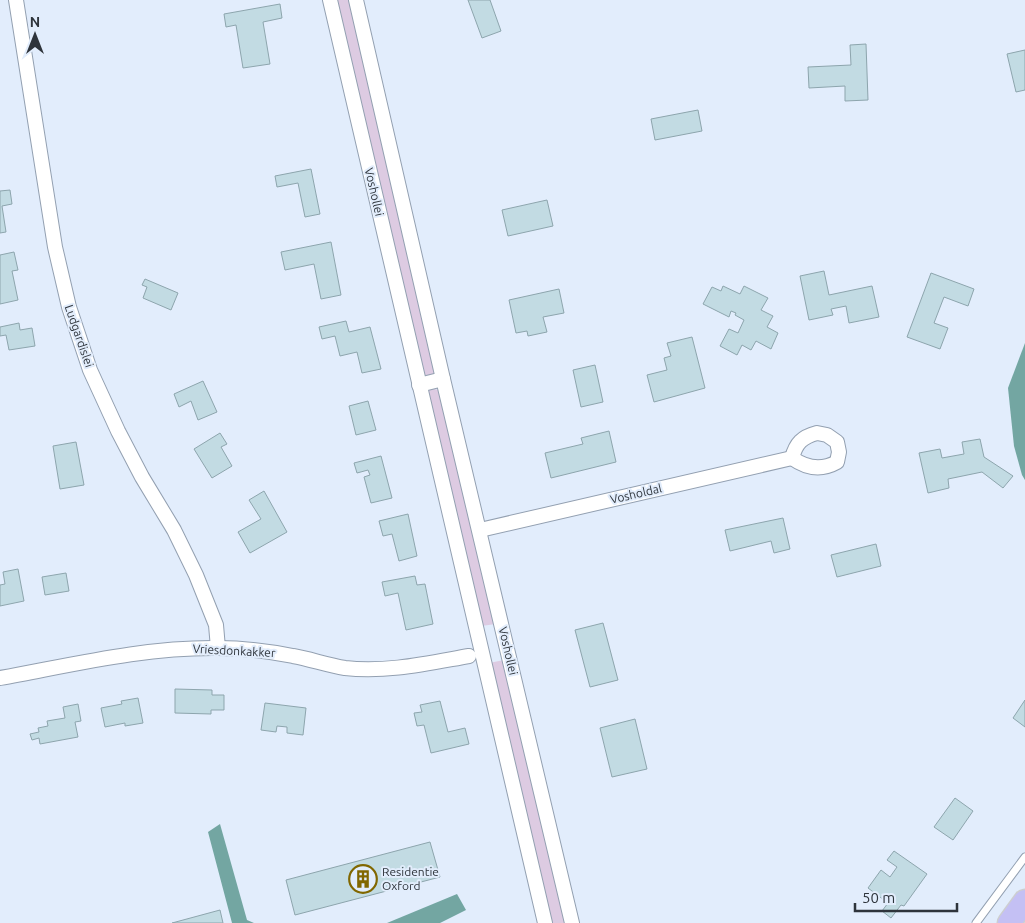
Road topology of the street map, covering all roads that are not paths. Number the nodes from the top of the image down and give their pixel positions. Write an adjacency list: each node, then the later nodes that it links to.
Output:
1 (16, 0): 8 (street, Ludgardislei)
2 (330, 0): 5 (street, Voshollei)
3 (356, 0): 4 (street, Voshollei)
4 (443, 379): 5 (street); 7 (street, Voshollei)
5 (419, 385): 13 (street, Voshollei)
6 (792, 458): 7 (street, Vosholdal)
7 (480, 530): 14 (street, Voshollei)
8 (218, 648): 9 (street, Vriesdonkakker); 10 (street, Vriesdonkakker)
9 (469, 656)
10 (0, 678)
11 (1025, 857): 15 (lane)
12 (1025, 901): 16 (main road)
13 (545, 923)
14 (572, 923)
15 (976, 923)
16 (1009, 923)

